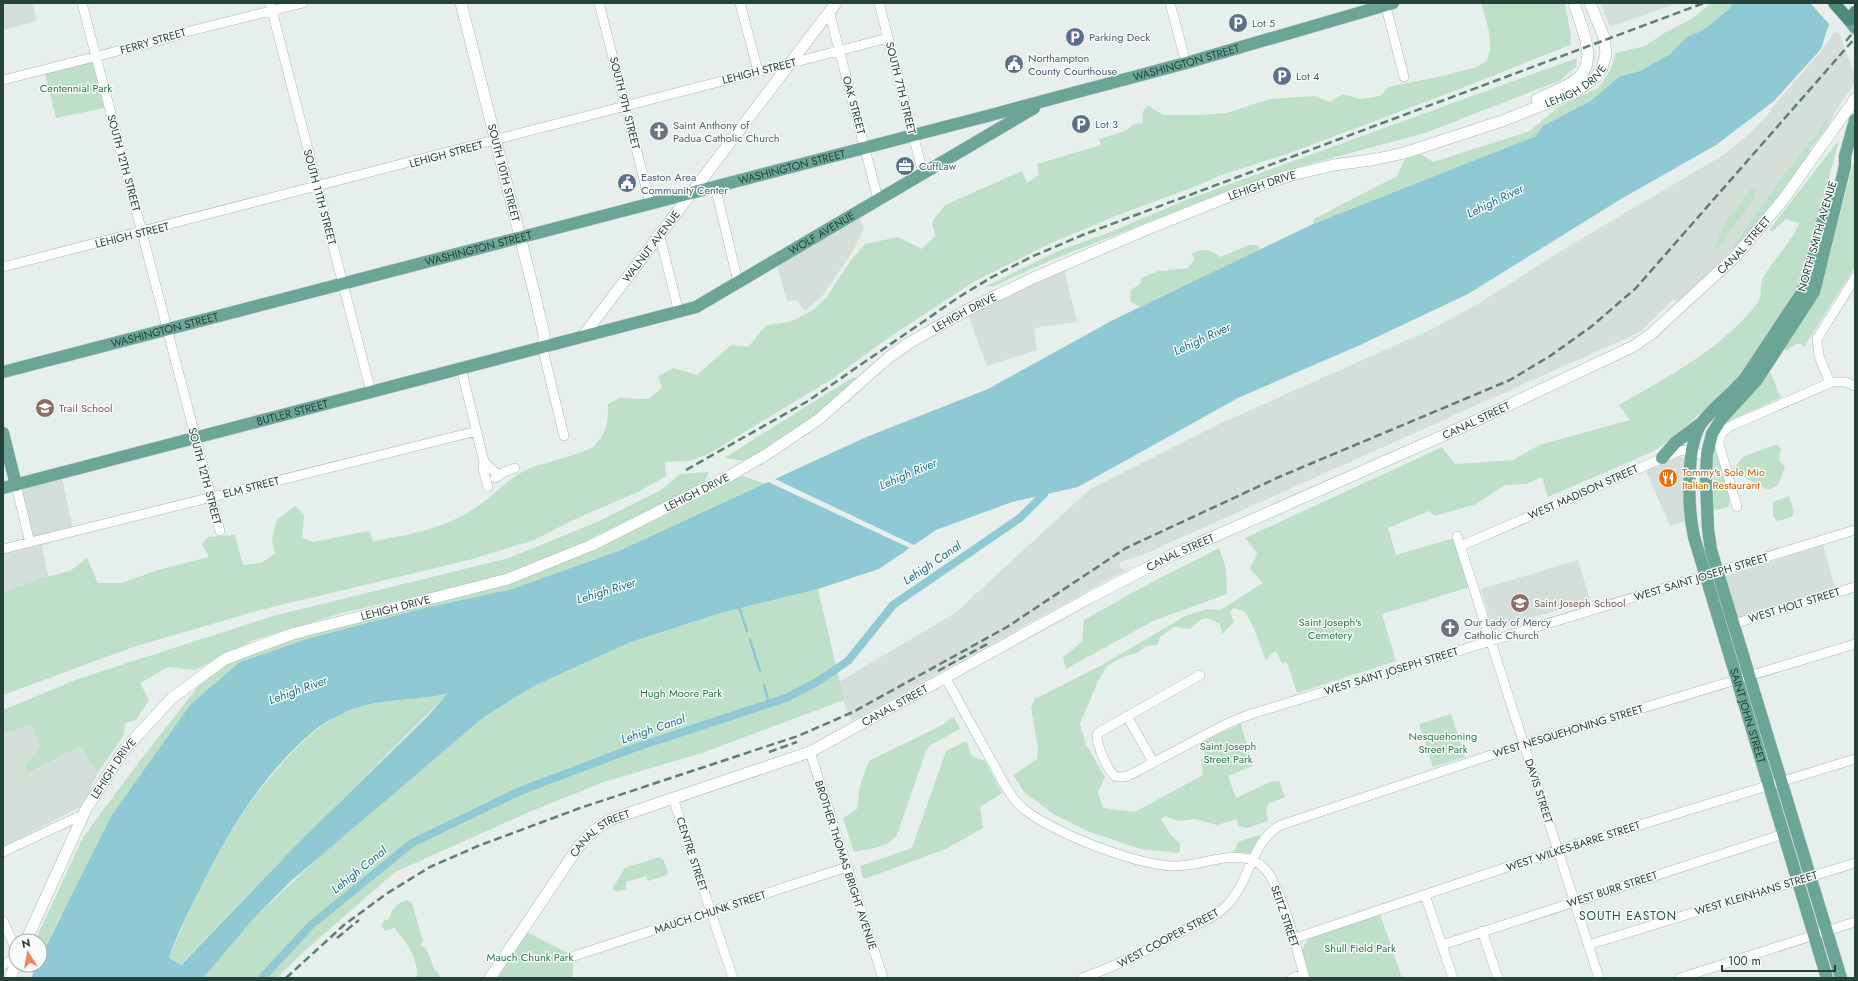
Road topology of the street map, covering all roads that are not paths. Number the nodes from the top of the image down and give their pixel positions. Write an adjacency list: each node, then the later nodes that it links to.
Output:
1 (82, 3): 17 (street, SOUTH 12TH STREET)
2 (303, 3): 12 (street, FERRY STREET)
3 (461, 3): 31 (street, SOUTH 10TH STREET)
4 (599, 3): 25 (street, SOUTH 9TH STREET)
5 (740, 3): 20 (street)
6 (879, 3): 15 (street, SOUTH 7TH STREET)
7 (1170, 3): 18 (street)
8 (1574, 3): 29 (street, LEHIGH DRIVE)
9 (1590, 3): 29 (street, LEHIGH DRIVE)
10 (1834, 3): 14 (highway)
11 (1388, 4): 18 (main road, WASHINGTON STREET); 21 (street)
12 (271, 7): 17 (street, FERRY STREET); 36 (street, SOUTH 11TH STREET)
13 (832, 7): 16 (street, OAK STREET); 19 (street, WALNUT AVENUE)
14 (1851, 19)
15 (888, 38): 16 (street, LEHIGH STREET); 30 (street, SOUTH 7TH STREET)
16 (840, 50): 19 (street, LEHIGH STREET); 32 (street, OAK STREET)
17 (96, 57): 22 (street, FERRY STREET); 40 (street, SOUTH 12TH STREET)
18 (1186, 63): 23 (main road, WASHINGTON STREET)
19 (790, 64): 20 (street, LEHIGH STREET); 37 (street, WALNUT AVENUE)
20 (758, 71): 25 (street, LEHIGH STREET)
21 (1404, 77)
22 (3, 80)
23 (1049, 99): 26 (main road, WASHINGTON STREET); 28 (main road, WOLF AVENUE)
24 (1855, 99): 85 (street, CANAL STREET)
25 (626, 106): 31 (street, LEHIGH STREET); 39 (street, SOUTH 9TH STREET)
26 (991, 115): 28 (main road); 30 (main road, WASHINGTON STREET)
27 (1855, 120): 33 (main road, NORTH SMITH AVENUE)
28 (993, 132): 34 (main road, WOLF AVENUE)
29 (1460, 134): 95 (street, LEHIGH DRIVE)
30 (913, 135): 32 (main road, WASHINGTON STREET); 34 (street, SOUTH 7TH STREET)
31 (496, 140): 36 (street, LEHIGH STREET); 42 (street, SOUTH 10TH STREET)
32 (866, 147): 35 (main road, WASHINGTON STREET); 38 (street, OAK STREET)
33 (1845, 156): 56 (main road, NORTH SMITH AVENUE); 62 (main road, NORTH SMITH AVENUE)
34 (922, 173): 38 (main road, WOLF AVENUE)
35 (715, 186): 37 (main road, WASHINGTON STREET); 45 (street)
36 (318, 187): 40 (street, LEHIGH STREET); 46 (street, SOUTH 11TH STREET)
37 (690, 193): 39 (main road, WASHINGTON STREET); 41 (street, WALNUT AVENUE)
38 (878, 199): 45 (main road, WOLF AVENUE)
39 (650, 203): 42 (main road, WASHINGTON STREET)
40 (142, 233): 43 (street, LEHIGH STREET); 48 (street, SOUTH 12TH STREET)
41 (659, 233): 47 (street); 49 (street, WALNUT AVENUE)
42 (520, 237): 46 (main road, WASHINGTON STREET); 50 (street, SOUTH 10TH STREET)
43 (3, 268)
44 (1855, 278): 53 (street)
45 (738, 282): 47 (main road, WOLF AVENUE)
46 (342, 283): 48 (main road, WASHINGTON STREET); 55 (street, SOUTH 11TH STREET)
47 (679, 313): 49 (main road, WOLF AVENUE)
48 (167, 329): 52 (main road, WASHINGTON STREET); 60 (street, SOUTH 12TH STREET)
49 (582, 337): 50 (main road, BUTLER STREET)
50 (544, 346): 51 (main road, BUTLER STREET); 59 (street, SOUTH 10TH STREET)
51 (461, 368): 55 (main road, BUTLER STREET); 57 (street)
52 (3, 372)
53 (1830, 383): 54 (street); 70 (street)
54 (1855, 386)
55 (371, 392): 60 (main road, BUTLER STREET)
56 (1702, 422): 61 (main road, NORTH SMITH AVENUE); 63 (main road)
57 (477, 431): 64 (street); 69 (street, ELM STREET)
58 (3, 433): 67 (main road)
59 (564, 436)
60 (195, 438): 67 (main road, BUTLER STREET); 69 (street, SOUTH 12TH STREET)
61 (1691, 451): 62 (street, WEST MADISON STREET); 63 (street, WEST MADISON STREET); 78 (main road, SAINT JOHN STREET)
62 (1707, 457): 77 (main road, SAINT JOHN STREET)
63 (1662, 458): 75 (street, WEST MADISON STREET)
64 (484, 462): 66 (street); 66 (street)
65 (514, 468): 66 (street)
66 (498, 475)
67 (16, 485): 68 (main road, BUTLER STREET); 74 (street)
68 (3, 488)
69 (211, 498): 72 (street, SOUTH 12TH STREET); 74 (street, ELM STREET)
70 (1737, 508)
71 (1855, 530): 77 (street, WEST SAINT JOSEPH STREET)
72 (220, 531)
73 (1456, 536): 75 (street, DAVIS STREET)
74 (30, 543): 76 (street, ELM STREET)
75 (1461, 546): 81 (street, DAVIS STREET)
76 (3, 550)
77 (1717, 572): 78 (street, WEST SAINT JOSEPH STREET); 80 (main road, SAINT JOHN STREET)
78 (1705, 575): 81 (street, WEST SAINT JOSEPH STREET); 86 (main road, SAINT JOHN STREET)
79 (1855, 587): 80 (street, WEST HOLT STREET)
80 (1733, 624): 84 (main road, SAINT JOHN STREET)
81 (1491, 640): 88 (street, DAVIS STREET); 91 (street, WEST SAINT JOSEPH STREET)
82 (1855, 644): 84 (street, WEST NESQUEHONING STREET)
83 (1200, 675): 87 (street)
84 (1749, 676): 86 (street, WEST NESQUEHONING STREET); 92 (main road, SAINT JOHN STREET)
85 (945, 677): 89 (street, CANAL STREET); 99 (street)
86 (1737, 680): 88 (street, WEST NESQUEHONING STREET); 93 (main road, SAINT JOHN STREET)
87 (1127, 716): 91 (street); 91 (street, WEST SAINT JOSEPH STREET)
88 (1524, 744): 97 (street, DAVIS STREET); 99 (street, WEST NESQUEHONING STREET)
89 (810, 752): 94 (street, CANAL STREET); 101 (street, BROTHER THOMAS BRIGHT AVENUE)
90 (1855, 759): 92 (street, WEST WILKES-BARRE STREET)
91 (1153, 762)
92 (1781, 781): 93 (street, WEST WILKES-BARRE STREET); 102 (main road, SAINT JOHN STREET)
93 (1769, 785): 96 (main road, SAINT JOHN STREET); 97 (street, WEST WILKES-BARRE STREET)
94 (673, 798): 106 (street, CENTRE STREET); 119 (street, CANAL STREET)
95 (84, 814): 98 (street); 112 (street, LEHIGH DRIVE)
96 (1784, 834): 103 (main road, SAINT JOHN STREET); 105 (street, WEST BURR STREET)
97 (1558, 850): 104 (street, WEST WILKES-BARRE STREET); 105 (street, DAVIS STREET)
98 (3, 852)
99 (1254, 861): 114 (street, SEITZ STREET); 122 (street, WEST COOPER STREET)
100 (1855, 863): 102 (street, WEST KLEINHANS STREET)
101 (847, 867): 106 (street, MAUCH CHUNK STREET); 121 (street, BROTHER THOMAS BRIGHT AVENUE)
102 (1810, 877): 103 (street, WEST KLEINHANS STREET); 110 (main road, SAINT JOHN STREET)
103 (1798, 880): 113 (main road, SAINT JOHN STREET); 116 (street, WEST KLEINHANS STREET)
104 (1425, 895): 114 (street, WEST WILKES-BARRE STREET); 115 (street)
105 (1574, 901): 109 (street, WEST BURR STREET); 116 (street, DAVIS STREET)
106 (711, 913): 117 (street, MAUCH CHUNK STREET); 120 (street, CENTRE STREET)
107 (3, 921): 111 (street)
108 (1855, 922): 110 (street)
109 (1482, 931): 115 (street, WEST BURR STREET); 125 (street)
110 (1826, 931): 113 (street); 129 (main road, SAINT JOHN STREET)
111 (9, 933)
112 (30, 933)
113 (1814, 935): 127 (street); 128 (main road, SAINT JOHN STREET)
114 (1293, 939): 118 (street, SEITZ STREET)
115 (1442, 945): 124 (street)
116 (1588, 945): 126 (street, DAVIS STREET)
117 (574, 956)
118 (1305, 976): 123 (street)
119 (490, 978)
120 (733, 978)
121 (883, 978)
122 (1082, 978)
123 (1292, 978)
124 (1452, 978)
125 (1498, 978)
126 (1599, 978)
127 (1680, 978)
128 (1827, 978)
129 (1841, 978)

